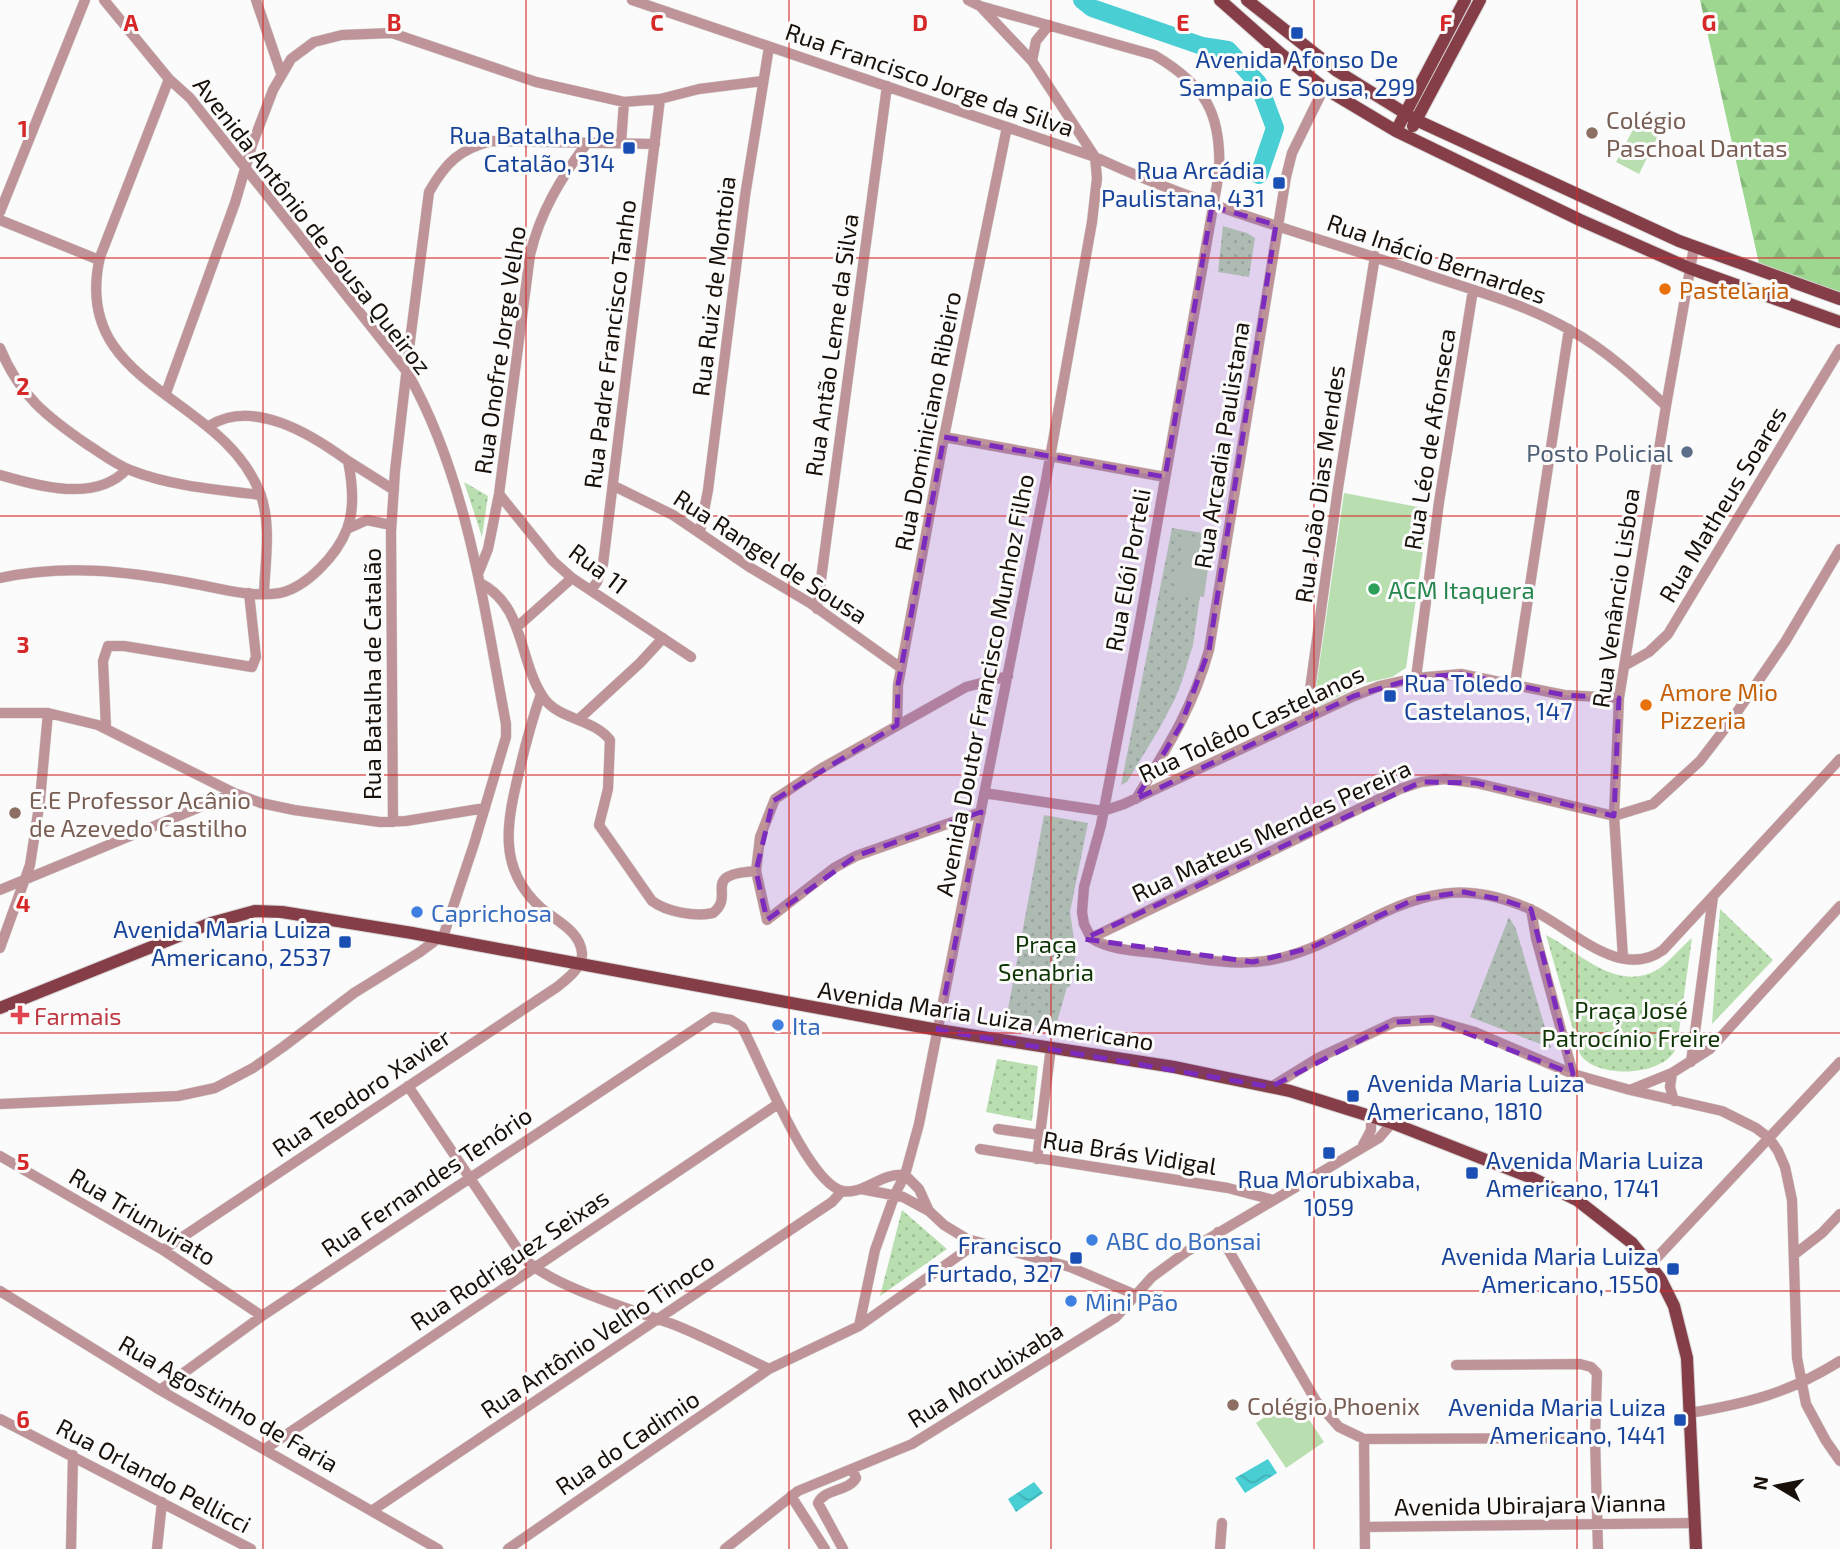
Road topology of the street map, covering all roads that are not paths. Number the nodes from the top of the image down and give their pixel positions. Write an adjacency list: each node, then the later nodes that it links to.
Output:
1 (85, 0): 30 (street)
2 (104, 0): 15 (street, Avenida Antônio de Sousa Queiroz)
3 (256, 0): 14 (street)
4 (632, 0): 12 (street, Rua Francisco Jorge da Silva)
5 (968, 0): 10 (street)
6 (1247, 0): 21 (main road)
7 (1465, 0): 21 (main road)
8 (1480, 0): 21 (main road)
9 (1225, 2): 18 (main road)
10 (980, 6): 11 (street, Rua Elói Porteli); 13 (street)
11 (1049, 25): 13 (street); 29 (street, Rua Elói Porteli)
12 (769, 47): 16 (street, Rua Ruiz de Montoia); 17 (street, Rua Francisco Jorge da Silva)
13 (1032, 61): 27 (street)
14 (281, 73): 20 (street); 28 (street)
15 (169, 79): 28 (street, Avenida Antônio de Sousa Queiroz); 35 (street)
16 (763, 81): 19 (street); 59 (street, Rua Ruiz de Montoia)
17 (887, 86): 22 (street, Rua Francisco Jorge da Silva); 67 (street, Rua Antão Leme da Silva)
18 (1324, 88): 23 (main road); 32 (street, Rua Arcadia Paulistana)
19 (660, 99): 20 (street); 26 (street, Rua Padre Francisco Tanho)
20 (624, 102): 25 (street)
21 (1410, 116): 23 (main road); 33 (main road)
22 (1007, 127): 27 (street, Rua Francisco Jorge da Silva); 47 (street, Rua Dominiciano Ribeiro)
23 (1402, 134): 36 (main road)
24 (587, 143): 25 (street, Rua Batalha de Catalão); 43 (street, Rua Batalha de Catalão); 55 (street, Rua Onofre Jorge Velho)
25 (621, 143): 26 (street, Rua Batalha de Catalão)
26 (655, 144): 53 (street, Rua Padre Francisco Tanho)
27 (1095, 157): 29 (street, Rua Francisco Jorge da Silva); 48 (street, Avenida Doutor Francisco Munhoz Filho)
28 (245, 168): 43 (street, Avenida Antônio de Sousa Queiroz); 44 (street)
29 (1212, 206): 32 (street, Rua Inácio Bernardes); 52 (street, Rua Elói Porteli)
30 (0, 212)
31 (0, 220): 35 (street)
32 (1276, 225): 34 (street, Rua Inácio Bernardes); 87 (street, Rua Arcadia Paulistana)
33 (1694, 247): 36 (street, Rua Venâncio Lisboa); 38 (main road)
34 (1375, 256): 37 (street, Rua Inácio Bernardes); 80 (street, Rua João Dias Mendes)
35 (99, 260): 44 (street)
36 (1689, 268): 39 (main road); 45 (street, Rua Venâncio Lisboa)
37 (1472, 290): 40 (street, Rua Inácio Bernardes); 74 (street, Rua Léo de Afonseca)
38 (1840, 299)
39 (1840, 323)
40 (1569, 329): 45 (street, Rua Inácio Bernardes); 75 (street)
41 (0, 348): 50 (street)
42 (1840, 349): 71 (street, Rua Matheus Soares)
43 (407, 372): 54 (street, Rua Batalha de Catalão); 63 (street, Avenida Antônio de Sousa Queiroz)
44 (166, 393): 46 (street)
45 (1666, 406): 71 (street, Rua Venâncio Lisboa)
46 (209, 426): 49 (street); 56 (street)
47 (944, 436): 48 (street); 72 (street, Rua Dominiciano Ribeiro)
48 (1050, 457): 52 (street); 73 (street, Avenida Doutor Francisco Munhoz Filho)
49 (348, 461): 54 (street); 58 (street)
50 (127, 469): 51 (street); 56 (street)
51 (0, 475)
52 (1165, 477): 89 (street, Rua Elói Porteli)
53 (614, 486): 59 (street, Rua Rangel de Sousa); 64 (street, Rua Padre Francisco Tanho)
54 (394, 490): 57 (street, Rua Batalha de Catalão)
55 (499, 494): 62 (street, Rua 11); 63 (street, Rua Onofre Jorge Velho)
56 (261, 495): 66 (street)
57 (391, 526): 58 (street, Rua Batalha de Catalão); 92 (street, Rua Batalha de Catalão)
58 (347, 529): 66 (street)
59 (700, 532): 67 (street, Rua Rangel de Sousa)
60 (1840, 549): 91 (street)
61 (0, 578): 65 (street)
62 (572, 578): 64 (street, Rua 11); 68 (street)
63 (479, 579): 68 (street); 88 (street, Avenida Antônio de Sousa Queiroz)
64 (591, 590): 69 (street, Rua 11)
65 (249, 593): 66 (street); 83 (street)
66 (264, 594)
67 (817, 609): 72 (street, Rua Rangel de Sousa)
68 (517, 627): 76 (street)
69 (663, 638): 70 (street, Rua 11); 81 (street)
70 (691, 657)
71 (1624, 666): 77 (street, Rua Venâncio Lisboa)
72 (901, 668): 82 (street, Rua Dominiciano Ribeiro)
73 (1008, 676): 82 (street); 86 (street, Avenida Doutor Francisco Munhoz Filho)
74 (1416, 678): 75 (street, Rua Tolêdo Castelanos); 80 (street, Rua Tolêdo Castelanos)
75 (1515, 684): 77 (street, Rua Tolêdo Castelanos)
76 (541, 694): 81 (street); 105 (street)
77 (1619, 698): 91 (street, Rua Venâncio Lisboa)
78 (0, 713): 79 (street)
79 (48, 713): 83 (street); 94 (street)
80 (1306, 718): 87 (street, Rua Tolêdo Castelanos)
81 (579, 719): 93 (street)
82 (897, 725): 93 (street)
83 (106, 728): 85 (street)
84 (1840, 759): 96 (street)
85 (234, 793): 92 (street); 94 (street)
86 (984, 793): 89 (street, Rua Tolêdo Castelanos); 90 (street, Avenida Doutor Francisco Munhoz Filho)
87 (1136, 799): 89 (street, Rua Tolêdo Castelanos)
88 (485, 808): 92 (street); 100 (street, Avenida Antônio de Sousa Queiroz)
89 (1103, 811): 101 (street, Rua Elói Porteli)
90 (981, 812): 93 (street); 107 (street, Avenida Doutor Francisco Munhoz Filho)
91 (1614, 816): 101 (street, Rua Mateus Mendes Pereira); 104 (street, Rua Venâncio Lisboa)
92 (393, 822)
93 (755, 871)
94 (26, 879): 95 (street); 103 (street)
95 (0, 890)
96 (1713, 897): 99 (street); 102 (street)
97 (1840, 906): 109 (street)
98 (1531, 909): 101 (street); 104 (street); 112 (street)
99 (1690, 922): 102 (street); 104 (street)
100 (438, 937): 105 (main road, Avenida Maria Luiza Americano); 106 (main road, Avenida Maria Luiza Americano); 119 (street)
101 (1091, 937)
102 (1708, 937): 109 (street)
103 (0, 948)
104 (1623, 958)
105 (579, 964): 107 (main road, Avenida Maria Luiza Americano); 114 (street, Rua Teodoro Xavier)
106 (0, 1007)
107 (938, 1030): 108 (main road, Avenida Maria Luiza Americano); 130 (street, Avenida Doutor Francisco Munhoz Filho)
108 (1051, 1047): 115 (main road, Avenida Maria Luiza Americano); 124 (street)
109 (1691, 1062): 113 (street)
110 (1840, 1062): 125 (street)
111 (1296, 1072): 112 (street); 115 (street); 117 (street)
112 (1573, 1073): 116 (street)
113 (1672, 1073): 116 (street); 118 (street)
114 (408, 1086): 131 (street); 140 (street, Rua Teodoro Xavier)
115 (1271, 1087): 117 (main road, Avenida Maria Luiza Americano)
116 (1630, 1090): 118 (street)
117 (1290, 1091): 121 (main road, Avenida Maria Luiza Americano)
118 (1674, 1101): 125 (street)
119 (0, 1104)
120 (778, 1104): 131 (street, Rua Fernandes Tenório); 133 (street); 143 (street, Rua Rodriguez Seixas)
121 (1371, 1116): 122 (main road, Avenida Maria Luiza Americano); 126 (street)
122 (1392, 1123): 126 (street, Rua Morubixaba); 142 (main road, Avenida Maria Luiza Americano)
123 (998, 1129): 124 (street)
124 (1040, 1135): 129 (street)
125 (1769, 1138): 141 (street); 142 (street)
126 (1361, 1147): 135 (street, Rua Morubixaba)
127 (980, 1149): 129 (street, Rua Brás Vidigal)
128 (0, 1156): 140 (street, Rua Triunvirato)
129 (1037, 1159): 135 (street, Rua Brás Vidigal)
130 (905, 1175): 132 (street); 134 (street, Avenida Doutor Francisco Munhoz Filho); 136 (street)
131 (468, 1178): 143 (street); 146 (street, Rua Fernandes Tenório)
132 (860, 1189): 133 (street); 134 (street)
133 (842, 1191): 147 (street, Rua Antônio Velho Tinoco)
134 (895, 1194): 136 (street); 148 (street, Avenida Doutor Francisco Munhoz Filho)
135 (1273, 1200): 138 (street, Rua Morubixaba)
136 (929, 1211): 139 (street)
137 (1840, 1214): 141 (street)
138 (1218, 1232): 145 (street, Rua Morubixaba); 157 (street)
139 (978, 1242): 145 (street); 148 (street, Rua do Cadimio)
140 (163, 1250): 146 (street, Rua Triunvirato)
141 (1795, 1254): 152 (street)
142 (1650, 1265): 154 (main road, Avenida Maria Luiza Americano)
143 (533, 1268): 147 (street); 158 (street, Rua Rodriguez Seixas)
144 (0, 1291): 153 (street, Rua Agostinho de Faria)
145 (1136, 1295): 161 (street, Rua Morubixaba)
146 (262, 1316): 153 (street, Rua Fernandes Tenório)
147 (658, 1320): 151 (street); 164 (street, Rua Antônio Velho Tinoco)
148 (859, 1326): 151 (street, Rua do Cadimio)
149 (1840, 1361): 152 (street)
150 (1456, 1365): 156 (street)
151 (769, 1369): 173 (street, Rua do Cadimio)
152 (1801, 1382): 154 (street); 160 (street)
153 (160, 1390): 158 (street, Rua Agostinho de Faria)
154 (1690, 1413): 166 (main road, Avenida Maria Luiza Americano)
155 (0, 1419): 159 (street, Rua Orlando Pellicci)
156 (1595, 1438): 157 (street); 167 (street)
157 (1364, 1439): 168 (street)
158 (265, 1449): 164 (street, Rua Agostinho de Faria)
159 (73, 1455): 163 (street, Rua Orlando Pellicci); 169 (street)
160 (1840, 1461)
161 (852, 1469): 162 (street, Rua Morubixaba); 176 (street)
162 (790, 1496): 174 (street, Rua Morubixaba); 175 (street)
163 (162, 1502): 170 (street); 171 (street, Rua Orlando Pellicci)
164 (373, 1510): 172 (street, Rua Agostinho de Faria)
165 (1222, 1523): 177 (street)
166 (1695, 1523): 167 (street, Avenida Ubirajara Vianna); 180 (main road, Avenida Maria Luiza Americano)
167 (1598, 1525): 168 (street, Avenida Ubirajara Vianna); 179 (street)
168 (1365, 1527): 178 (street)
169 (71, 1549)
170 (157, 1549)
171 (251, 1549)
172 (438, 1549)
173 (508, 1549)
174 (725, 1549)
175 (825, 1549)
176 (844, 1549)
177 (1220, 1549)
178 (1365, 1549)
179 (1598, 1549)
180 (1696, 1549)

